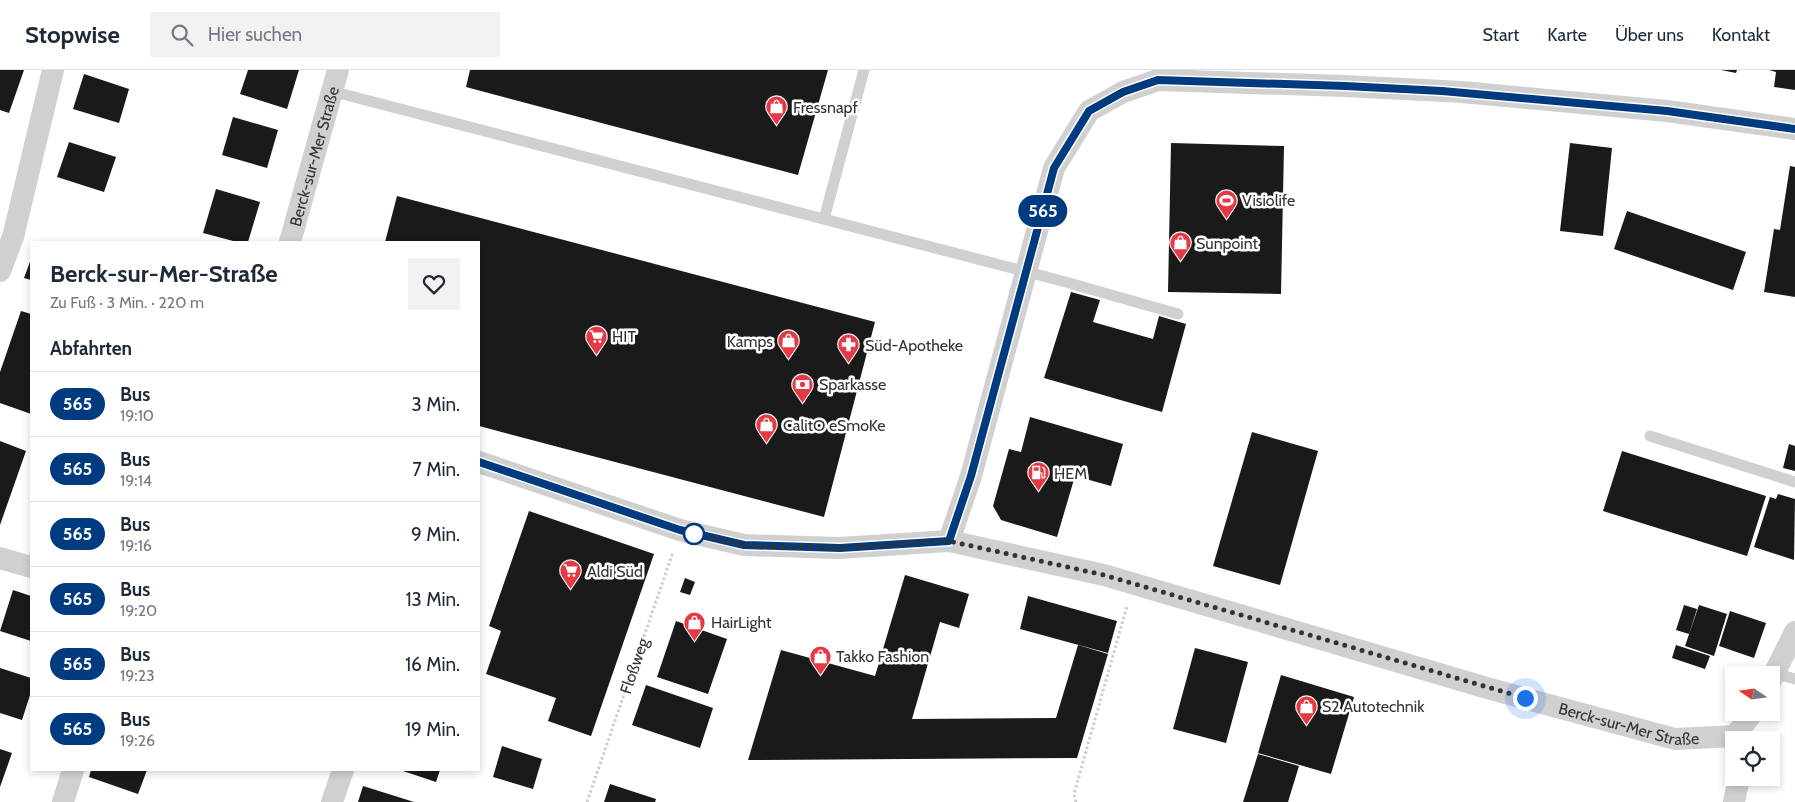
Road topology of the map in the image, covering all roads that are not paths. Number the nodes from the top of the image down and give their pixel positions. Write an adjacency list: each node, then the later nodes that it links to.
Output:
1 (53, 70): 8 (street)
2 (338, 70): 4 (street, Berck-sur-Mer Straße)
3 (864, 70): 6 (lane)
4 (332, 91): 6 (lane); 7 (street, Berck-sur-Mer Straße)
5 (1795, 129): 9 (street)
6 (824, 219): 9 (lane)
7 (290, 241)
8 (0, 271)
9 (1026, 272): 10 (lane); 14 (street)
10 (1178, 314)
11 (1650, 436): 13 (lane)
12 (480, 462): 14 (street, Berck-sur-Mer Straße)
13 (1795, 482)
14 (949, 541): 19 (street, Berck-sur-Mer Straße)
15 (0, 558): 16 (street)
16 (30, 568)
17 (1795, 632): 18 (street)
18 (1780, 677)
19 (1725, 738)
20 (73, 771): 23 (street)
21 (343, 771): 24 (street)
22 (1737, 786): 25 (street)
23 (63, 802)
24 (332, 802)
25 (1734, 802)

